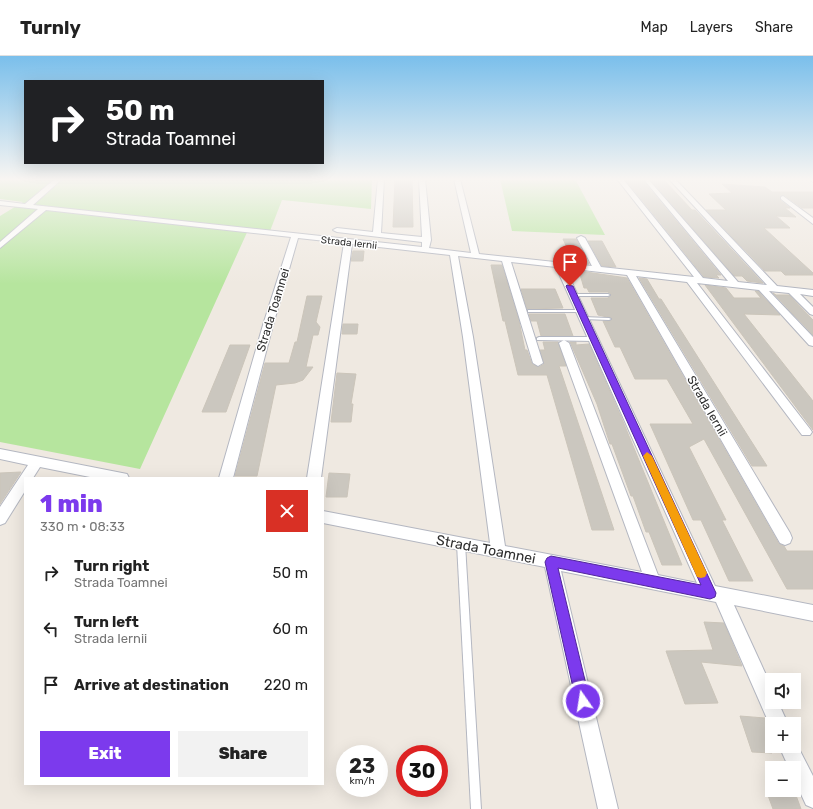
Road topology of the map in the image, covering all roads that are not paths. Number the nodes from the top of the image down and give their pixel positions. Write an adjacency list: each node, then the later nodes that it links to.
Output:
1 (37, 214): 17 (street)
2 (99, 214): 13 (street, Strada Iernii)
3 (378, 214): 12 (street)
4 (425, 214): 15 (street)
5 (466, 214): 20 (street)
6 (648, 214): 26 (street)
7 (676, 214): 27 (street)
8 (705, 214): 29 (street)
9 (803, 214): 10 (street)
10 (813, 222)
11 (338, 230): 12 (street)
12 (377, 234): 15 (street)
13 (295, 236): 16 (street, Strada Iernii); 48 (street, Strada Toamnei)
14 (581, 238): 23 (street)
15 (427, 240): 18 (street)
16 (348, 242): 18 (street, Strada Iernii); 49 (street)
17 (0, 246)
18 (425, 250): 19 (street, Strada Iernii)
19 (454, 254): 20 (street, Strada Iernii); 55 (street)
20 (476, 256): 21 (street, Strada Iernii)
21 (506, 260): 22 (street, Strada Iernii); 42 (street)
22 (560, 266): 23 (street, Strada Iernii); 32 (street)
23 (598, 270): 24 (street, Strada Iernii)
24 (630, 273): 25 (street, Strada Iernii); 53 (street, Strada Iernii)
25 (690, 280): 26 (street, Strada Iernii); 43 (street)
26 (701, 281): 27 (street, Strada Iernii)
27 (736, 285): 28 (street, Strada Iernii)
28 (761, 287): 29 (street, Strada Iernii); 41 (street)
29 (775, 289): 30 (street, Strada Iernii)
30 (792, 291): 31 (street, Strada Iernii); 35 (street)
31 (813, 293)
32 (574, 295): 33 (lane); 36 (street)
33 (608, 295)
34 (530, 311): 36 (lane)
35 (813, 312)
36 (583, 314): 37 (lane); 39 (street)
37 (609, 319)
38 (539, 339): 39 (lane)
39 (594, 339): 58 (street)
40 (564, 343): 57 (street)
41 (813, 343)
42 (538, 363)
43 (806, 432)
44 (0, 454): 45 (street)
45 (37, 461): 46 (street); 47 (street)
46 (27, 477)
47 (117, 477)
48 (226, 477)
49 (314, 477)
50 (24, 482): 52 (street)
51 (324, 517): 54 (street, Strada Toamnei)
52 (0, 519)
53 (785, 538)
54 (461, 544): 55 (street, Strada Toamnei); 63 (lane)
55 (499, 552): 56 (street, Strada Toamnei)
56 (551, 562): 57 (street, Strada Toamnei); 64 (street)
57 (653, 582): 58 (street, Strada Toamnei)
58 (716, 594): 59 (street, Strada Toamnei); 60 (street)
59 (813, 613)
60 (776, 717)
61 (792, 753): 62 (street)
62 (813, 798)
63 (476, 809)
64 (608, 809)

